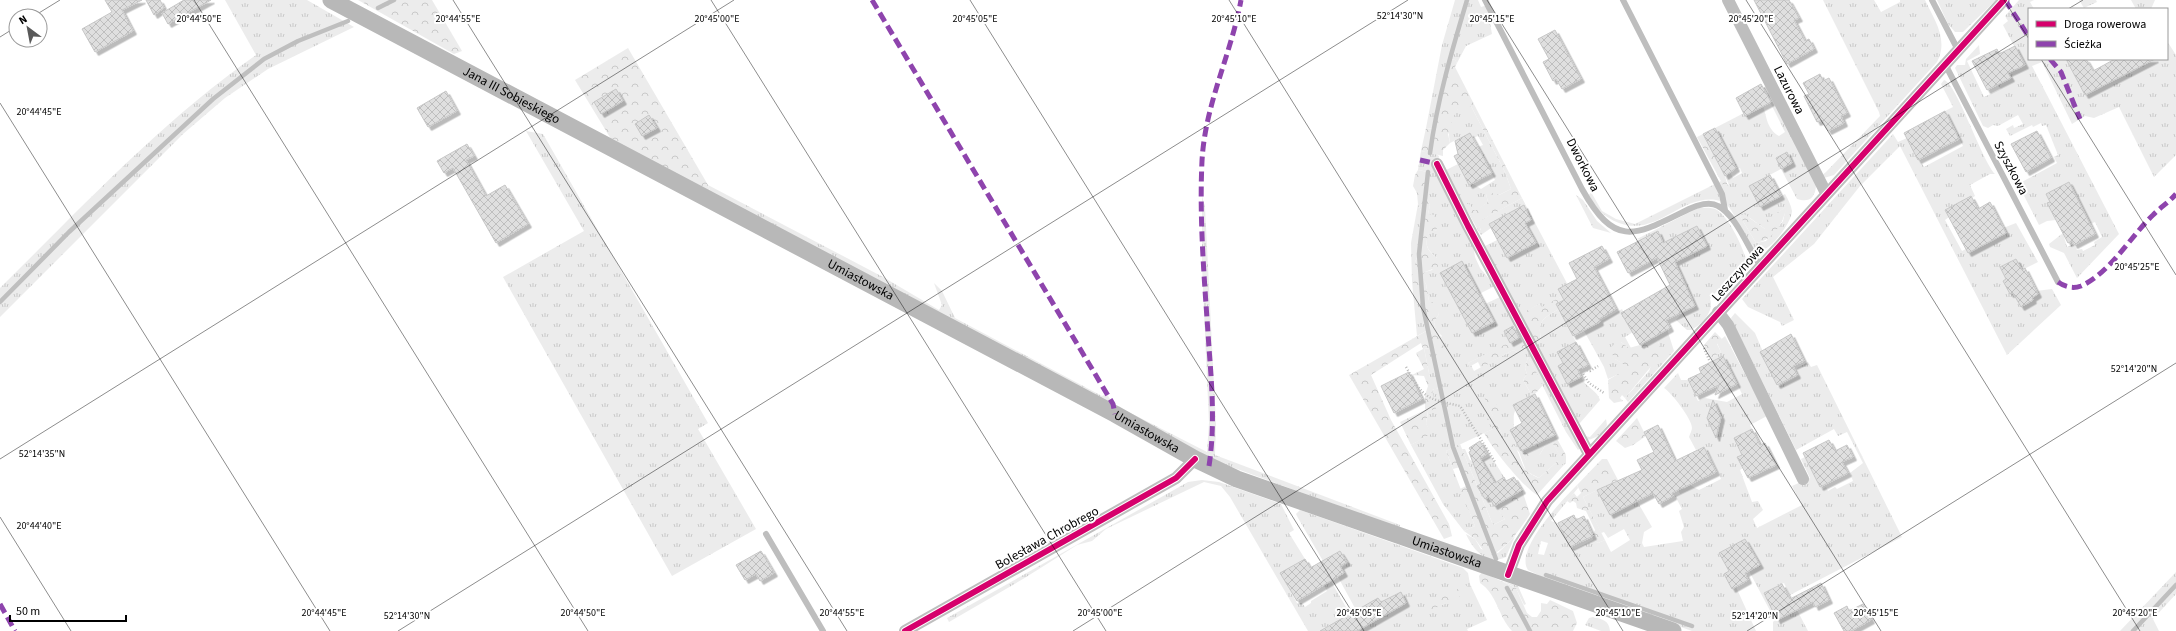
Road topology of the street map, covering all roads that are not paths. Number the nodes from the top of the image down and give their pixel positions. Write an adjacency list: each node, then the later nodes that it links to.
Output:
1 (331, 0): 10 (main road, Jana III Sobieskiego)
2 (1485, 0): 12 (lane, Dworkowa)
3 (1623, 0): 12 (lane)
4 (1728, 0): 11 (street, Lazurowa)
5 (1932, 0): 7 (lane)
6 (2004, 0): 7 (street, Leszczynowa)
7 (1958, 50): 8 (street, Leszczynowa)
8 (1945, 64): 11 (street, Leszczynowa); 14 (lane, Szyszkowa)
9 (1437, 164): 16 (street)
10 (692, 191): 17 (main road, Umiastowska)
11 (1826, 193): 13 (street, Leszczynowa)
12 (1725, 210): 13 (lane)
13 (1760, 265): 15 (street, Leszczynowa)
14 (2058, 282)
15 (1718, 312): 16 (street, Leszczynowa); 18 (street)
16 (1589, 454): 20 (street, Leszczynowa)
17 (1194, 459): 20 (main road, Umiastowska); 22 (street, Bolesława Chrobrego)
18 (1803, 479)
19 (766, 534): 21 (lane)
20 (1508, 575): 23 (main road, Umiastowska)
21 (822, 631)
22 (905, 631)
23 (1673, 631)

